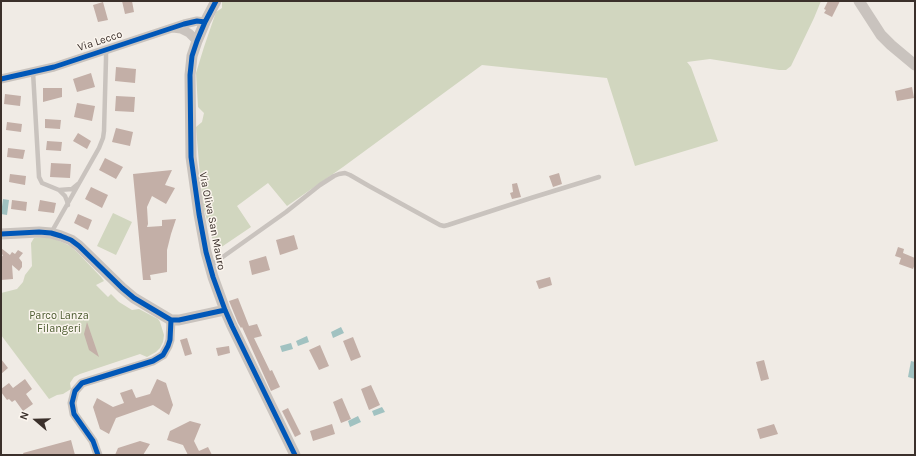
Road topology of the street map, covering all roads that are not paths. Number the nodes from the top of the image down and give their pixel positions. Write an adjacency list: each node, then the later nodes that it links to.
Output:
1 (216, 1): 3 (street, Via Oliva San Mauro)
2 (859, 1): 7 (street)
3 (205, 22): 4 (street, Via Lecco); 5 (street, Via Oliva San Mauro)
4 (172, 28): 5 (street); 6 (street, Via Lecco)
5 (197, 41): 16 (street, Via Oliva San Mauro)
6 (106, 50): 8 (street, Via Lecco); 11 (lane)
7 (915, 65)
8 (33, 72): 9 (street, Via Lecco); 12 (lane)
9 (1, 79)
10 (599, 177): 16 (lane)
11 (80, 182): 12 (lane); 13 (lane)
12 (59, 190): 13 (lane)
13 (68, 206): 14 (lane)
14 (51, 233): 15 (street); 18 (street)
15 (1, 234)
16 (210, 266): 17 (street, Via Oliva San Mauro)
17 (225, 310): 18 (street); 20 (street, Via Oliva San Mauro)
18 (171, 320): 19 (street)
19 (98, 455)
20 (295, 455)

